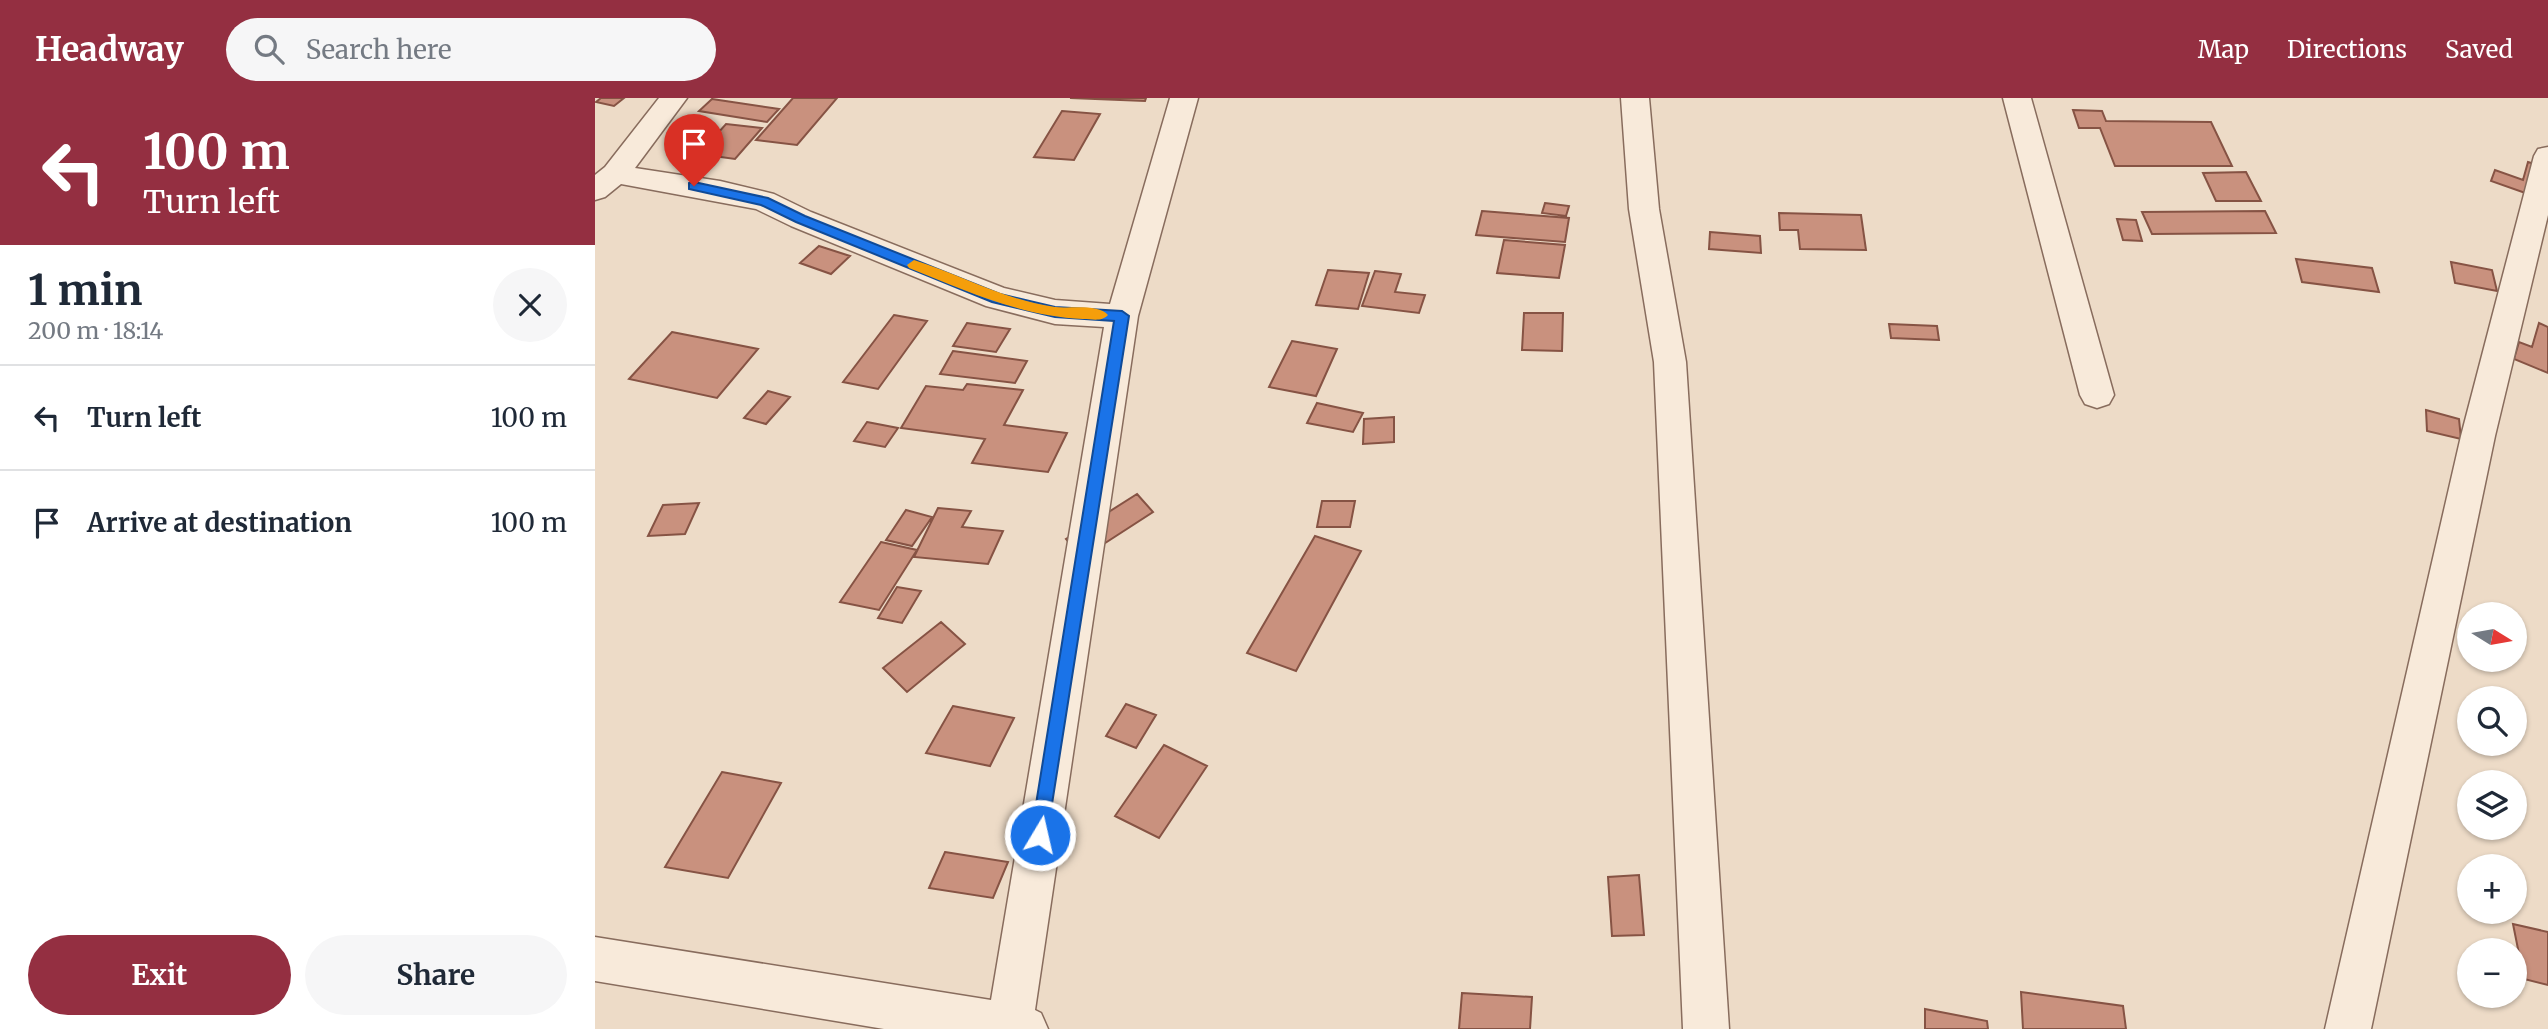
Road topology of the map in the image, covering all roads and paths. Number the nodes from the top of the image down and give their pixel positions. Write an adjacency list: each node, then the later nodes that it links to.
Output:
1 (673, 98): 6 (street)
2 (1184, 98): 7 (street)
3 (1635, 98): 11 (street)
4 (2017, 98): 8 (street)
5 (2548, 156): 12 (street)
6 (605, 182): 7 (street)
7 (1122, 316): 10 (street)
8 (2097, 395)
9 (595, 959): 10 (street)
10 (1014, 1028)
11 (1706, 1029)
12 (2349, 1029)

